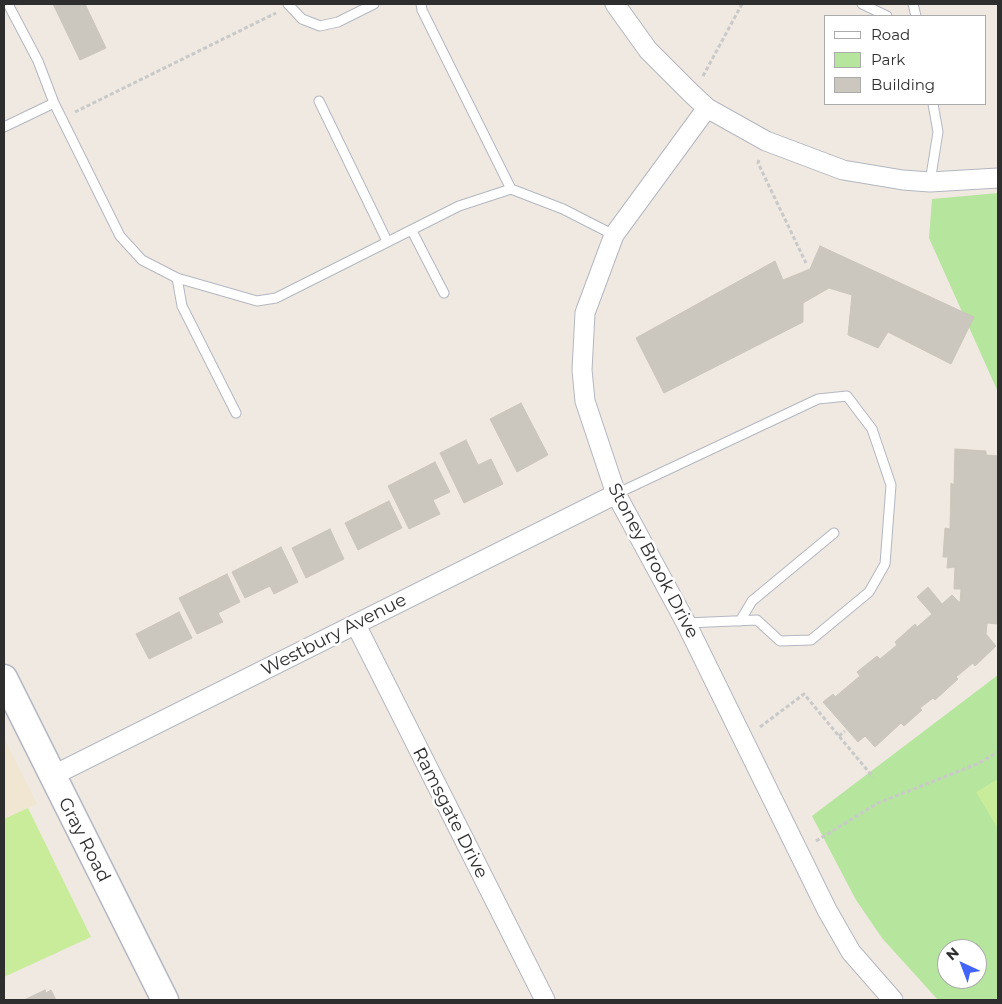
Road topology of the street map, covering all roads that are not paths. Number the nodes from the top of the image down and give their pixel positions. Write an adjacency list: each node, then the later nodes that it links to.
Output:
1 (8, 4): 9 (lane)
2 (374, 4): 6 (lane)
3 (422, 4): 15 (lane)
4 (615, 4): 11 (street)
5 (862, 4): 7 (lane)
6 (288, 5)
7 (885, 15)
8 (319, 100): 18 (lane)
9 (54, 103): 12 (lane); 19 (lane)
10 (933, 105): 14 (lane)
11 (708, 108): 14 (street); 17 (street, Stoney Brook Drive)
12 (4, 127)
13 (998, 178): 14 (street)
14 (930, 182)
15 (511, 190): 16 (lane); 17 (lane)
16 (412, 231): 18 (lane); 20 (lane)
17 (614, 235): 22 (street, Stoney Brook Drive)
18 (387, 241): 19 (lane)
19 (177, 278): 21 (lane)
20 (444, 293)
21 (236, 413)
22 (616, 494): 24 (lane); 25 (street, Stoney Brook Drive); 26 (street, Westbury Avenue)
23 (834, 533): 24 (lane)
24 (740, 621): 25 (lane)
25 (686, 623): 31 (street, Stoney Brook Drive)
26 (356, 625): 28 (street, Westbury Avenue); 30 (street, Ramsgate Drive)
27 (4, 678): 28 (main road, Gray Road)
28 (52, 776): 29 (main road, Gray Road)
29 (165, 1000)
30 (545, 1000)
31 (893, 1000)

